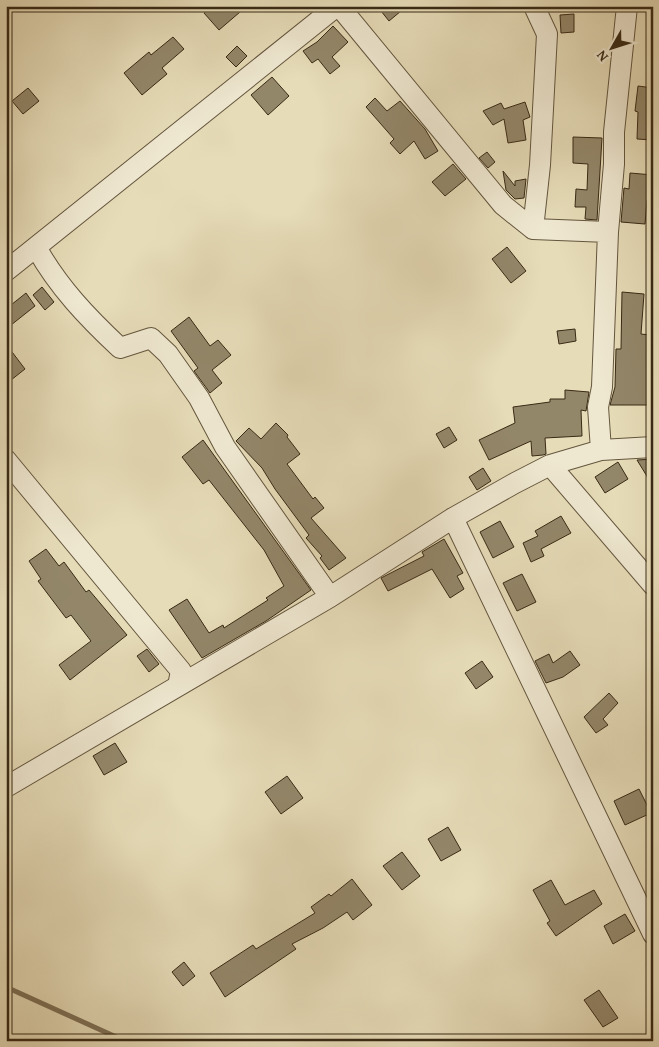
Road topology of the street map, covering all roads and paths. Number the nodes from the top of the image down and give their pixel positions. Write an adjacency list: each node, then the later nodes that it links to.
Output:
1 (338, 6): 4 (street); 6 (street)
2 (534, 6): 4 (street)
3 (627, 6): 5 (street)
4 (533, 229): 5 (street)
5 (608, 232): 9 (street)
6 (36, 247): 7 (street); 14 (street)
7 (6, 271)
8 (653, 447): 9 (street)
9 (601, 450): 11 (street)
10 (6, 460): 15 (street)
11 (550, 465): 12 (street); 13 (street)
12 (453, 518): 14 (street); 17 (street)
13 (653, 585)
14 (330, 597): 15 (street)
15 (178, 686): 16 (street)
16 (6, 787)
17 (653, 934)

